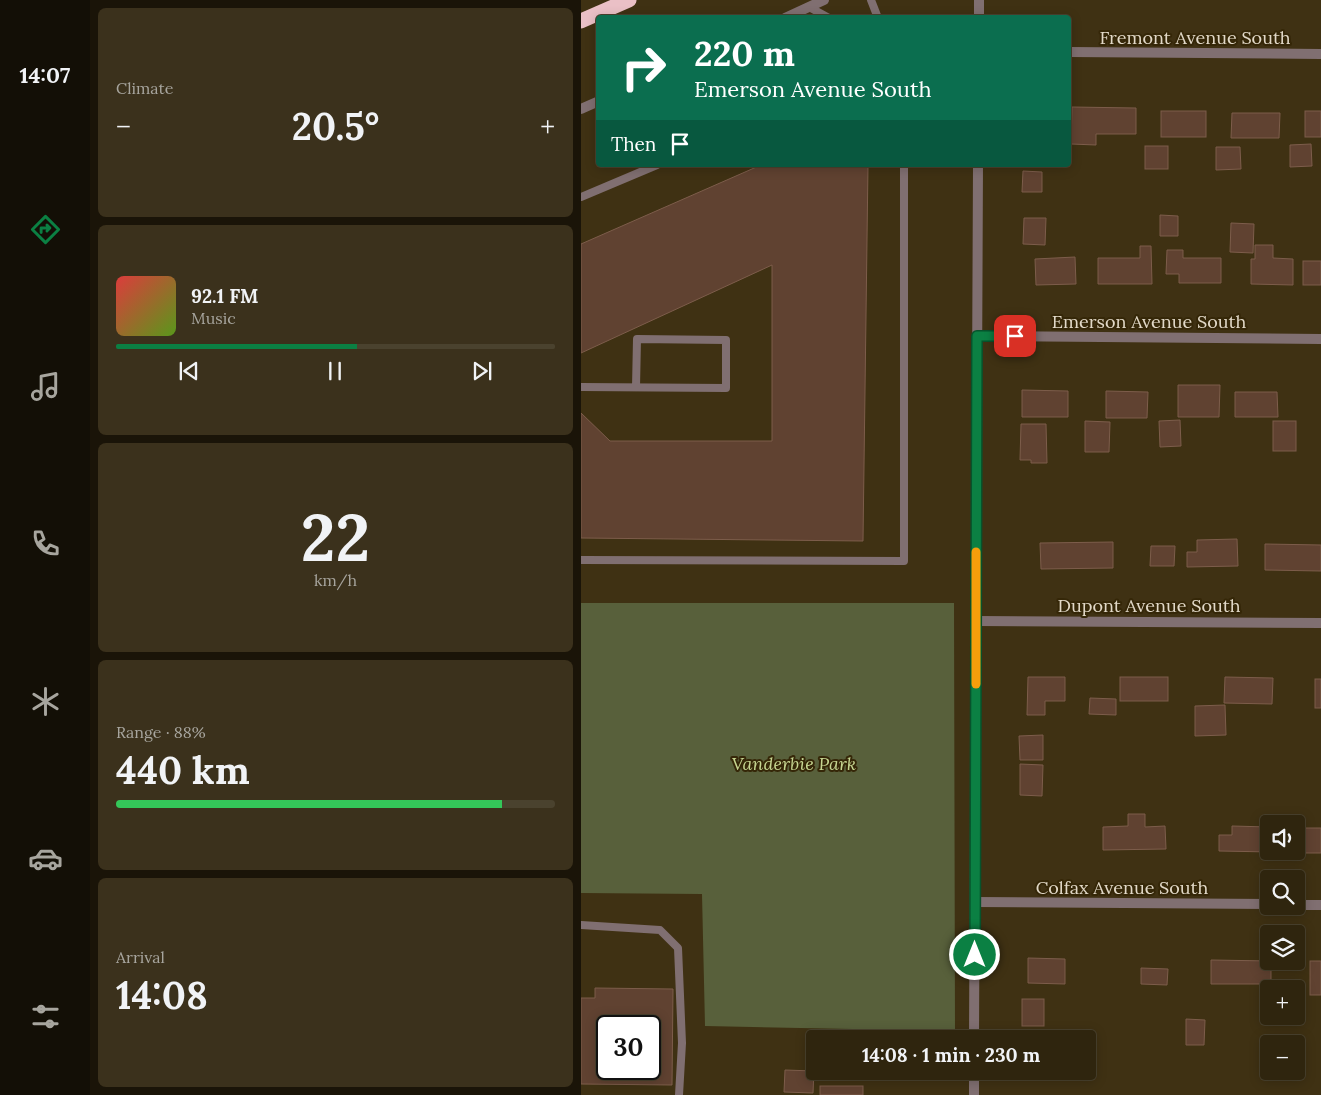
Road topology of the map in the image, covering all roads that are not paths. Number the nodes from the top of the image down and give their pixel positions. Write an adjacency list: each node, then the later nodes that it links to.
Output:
1 (629, 0): 10 (highway)
2 (824, 0): 5 (street)
3 (871, 0): 8 (lane)
4 (979, 0): 9 (street)
5 (809, 7): 6 (street); 7 (lane)
6 (792, 15)
7 (824, 15)
8 (878, 15)
9 (979, 15)
10 (581, 21)
11 (1071, 52): 12 (street, Fremont Avenue South)
12 (1321, 54)
13 (596, 102): 14 (street)
14 (581, 109)
15 (652, 167): 18 (lane)
16 (904, 167): 23 (lane)
17 (978, 167): 19 (street)
18 (581, 197)
19 (977, 336): 20 (street, Emerson Avenue South); 24 (street)
20 (1321, 339)
21 (581, 386): 22 (lane)
22 (636, 387): 22 (lane)
23 (581, 560)
24 (976, 621): 25 (street, Dupont Avenue South); 26 (street)
25 (1321, 623)
26 (975, 902): 27 (street, Colfax Avenue South); 31 (street)
27 (1260, 904)
28 (1305, 905): 29 (street)
29 (1321, 905)
30 (581, 925): 33 (lane)
31 (975, 1030)
32 (974, 1080): 34 (street)
33 (679, 1095)
34 (974, 1095)

